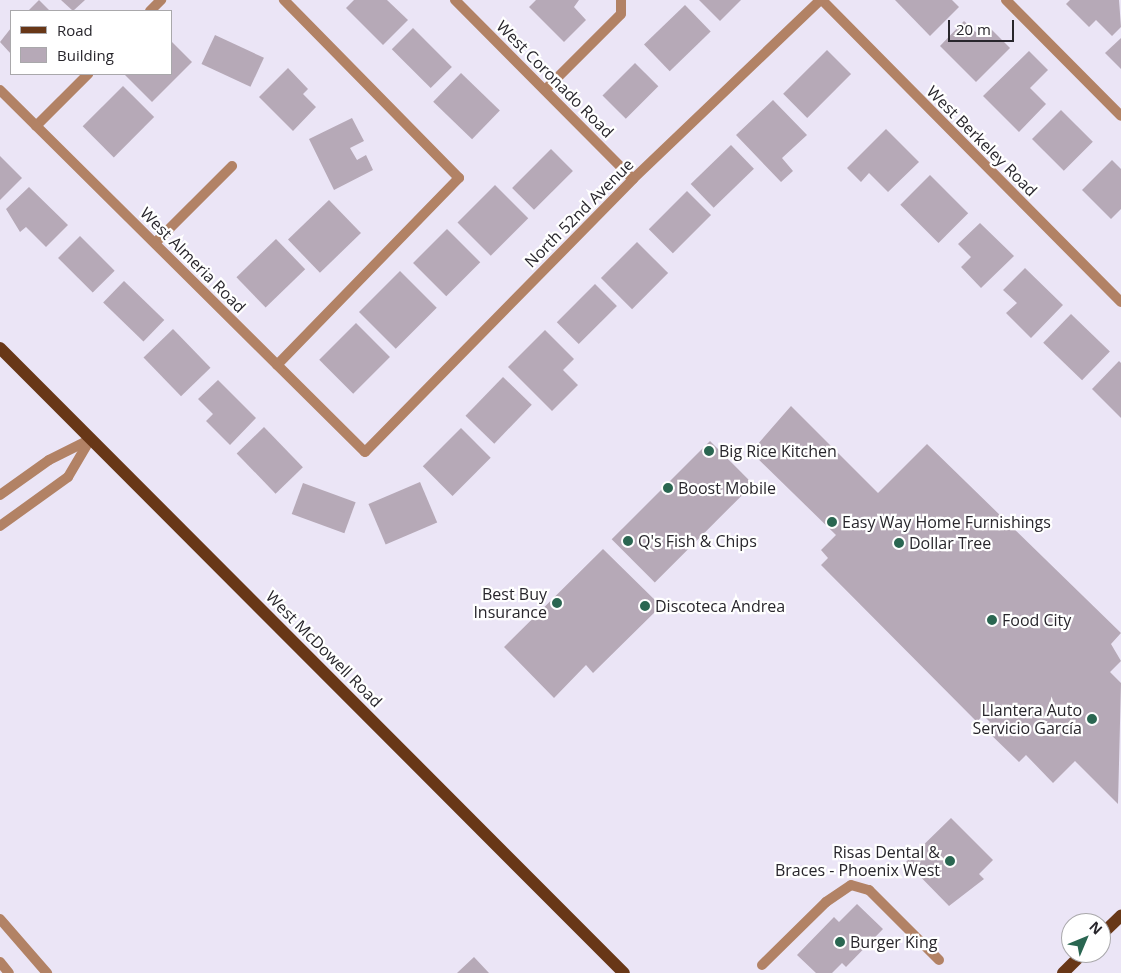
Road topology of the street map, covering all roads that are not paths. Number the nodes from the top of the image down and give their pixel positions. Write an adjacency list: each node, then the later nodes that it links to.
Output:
1 (161, 0): 7 (street)
2 (284, 0): 18 (street)
3 (455, 0): 10 (street, West Coronado Road)
4 (621, 0): 10 (street)
5 (821, 0): 14 (street, North 52nd Avenue); 16 (street, West Berkeley Road)
6 (1006, 0): 11 (street)
7 (151, 10)
8 (87, 75): 12 (street)
9 (0, 90): 12 (street, West Almeria Road)
10 (545, 90): 14 (street, West Coronado Road)
11 (1121, 116)
12 (36, 126): 15 (street, West Almeria Road)
13 (232, 166): 15 (street)
14 (633, 180): 20 (street, North 52nd Avenue)
15 (155, 243): 18 (street, West Almeria Road)
16 (1121, 302)
17 (0, 348): 19 (main road, West McDowell Road)
18 (277, 365): 20 (street, West Almeria Road)
19 (91, 438): 21 (street); 22 (street); 32 (main road, West McDowell Road)
20 (365, 452)
21 (0, 495)
22 (0, 526)
23 (1121, 916): 25 (main road)
24 (0, 919): 31 (street)
25 (1111, 926)
26 (939, 960): 29 (street)
27 (0, 962): 30 (street)
28 (1073, 963): 33 (main road)
29 (762, 965)
30 (10, 973)
31 (47, 973)
32 (624, 973)
33 (1063, 973)

